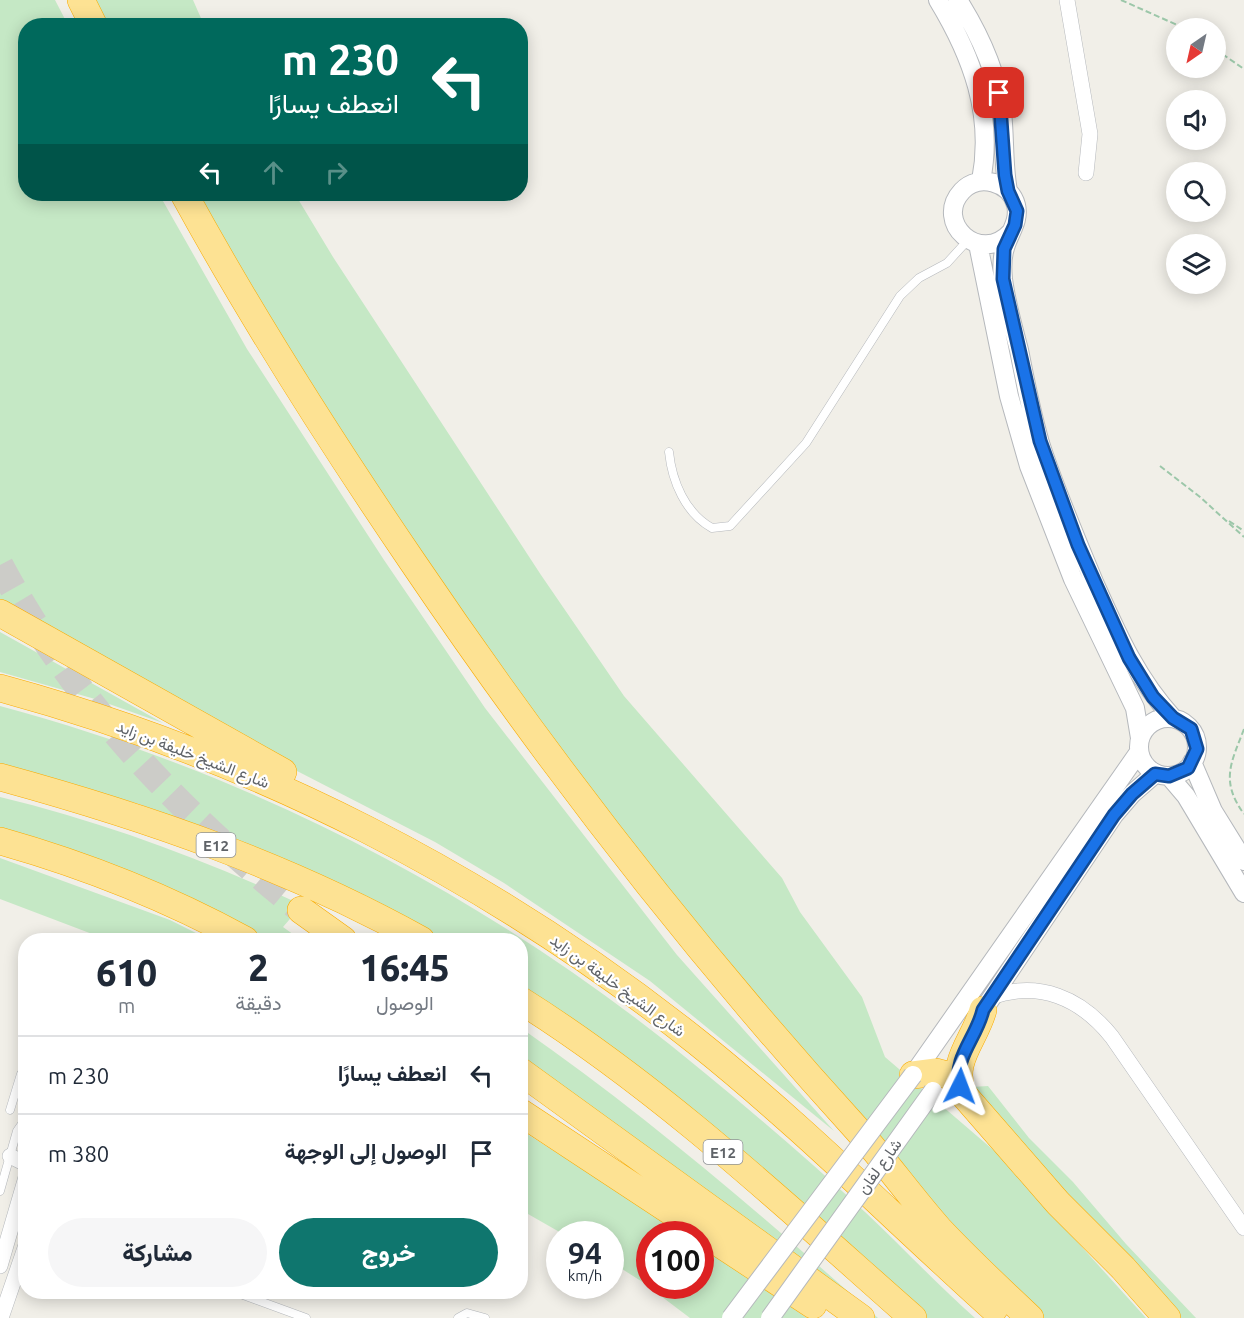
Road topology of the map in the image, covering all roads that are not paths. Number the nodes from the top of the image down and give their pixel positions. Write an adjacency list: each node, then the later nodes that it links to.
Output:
1 (81, 0): 5 (highway)
2 (938, 0): 7 (street)
3 (958, 0): 8 (street)
4 (1067, 0): 6 (street)
5 (90, 18)
6 (1086, 173)
7 (981, 182): 8 (street); 11 (street)
8 (1008, 191): 10 (street)
9 (188, 201): 56 (highway)
10 (1011, 232): 11 (street); 15 (street)
11 (973, 242): 12 (lane); 16 (street)
12 (669, 452)
13 (0, 613): 21 (highway)
14 (0, 688): 21 (highway, شارع الشيخ خليفة بن زايد)
15 (1173, 718): 16 (street); 17 (street)
16 (1139, 745): 18 (street); 31 (street)
17 (1192, 762): 18 (street); 22 (street)
18 (1162, 775): 23 (street); 28 (street)
19 (0, 777): 27 (highway, E12)
20 (0, 841): 25 (highway)
21 (420, 855): 55 (highway, شارع الشيخ خليفة بن زايد)
22 (1244, 861)
23 (1244, 894)
24 (301, 910): 26 (highway)
25 (231, 933)
26 (333, 933)
27 (407, 933)
28 (987, 1003): 31 (highway); 41 (street)
29 (528, 1005): 54 (highway, E12)
30 (528, 1077): 53 (highway)
31 (937, 1080): 50 (street, شارع لفان, bridge); 51 (street, شارع لفان, bridge); 57 (highway)
32 (18, 1093): 33 (lane)
33 (10, 1110)
34 (528, 1117): 52 (highway)
35 (18, 1128): 36 (lane)
36 (10, 1156): 37 (street); 38 (lane)
37 (18, 1160)
38 (2, 1179): 39 (lane)
39 (0, 1191)
40 (18, 1201): 42 (street)
41 (1244, 1228)
42 (3, 1245): 43 (street)
43 (0, 1266)
44 (18, 1268): 46 (street)
45 (254, 1299): 47 (lane)
46 (1, 1318)
47 (306, 1318)
48 (458, 1318): 49 (lane)
49 (485, 1318)
50 (731, 1318)
51 (770, 1318)
52 (832, 1318)
53 (861, 1318)
54 (913, 1318)
55 (1004, 1318)
56 (1030, 1318)
57 (1167, 1318)

